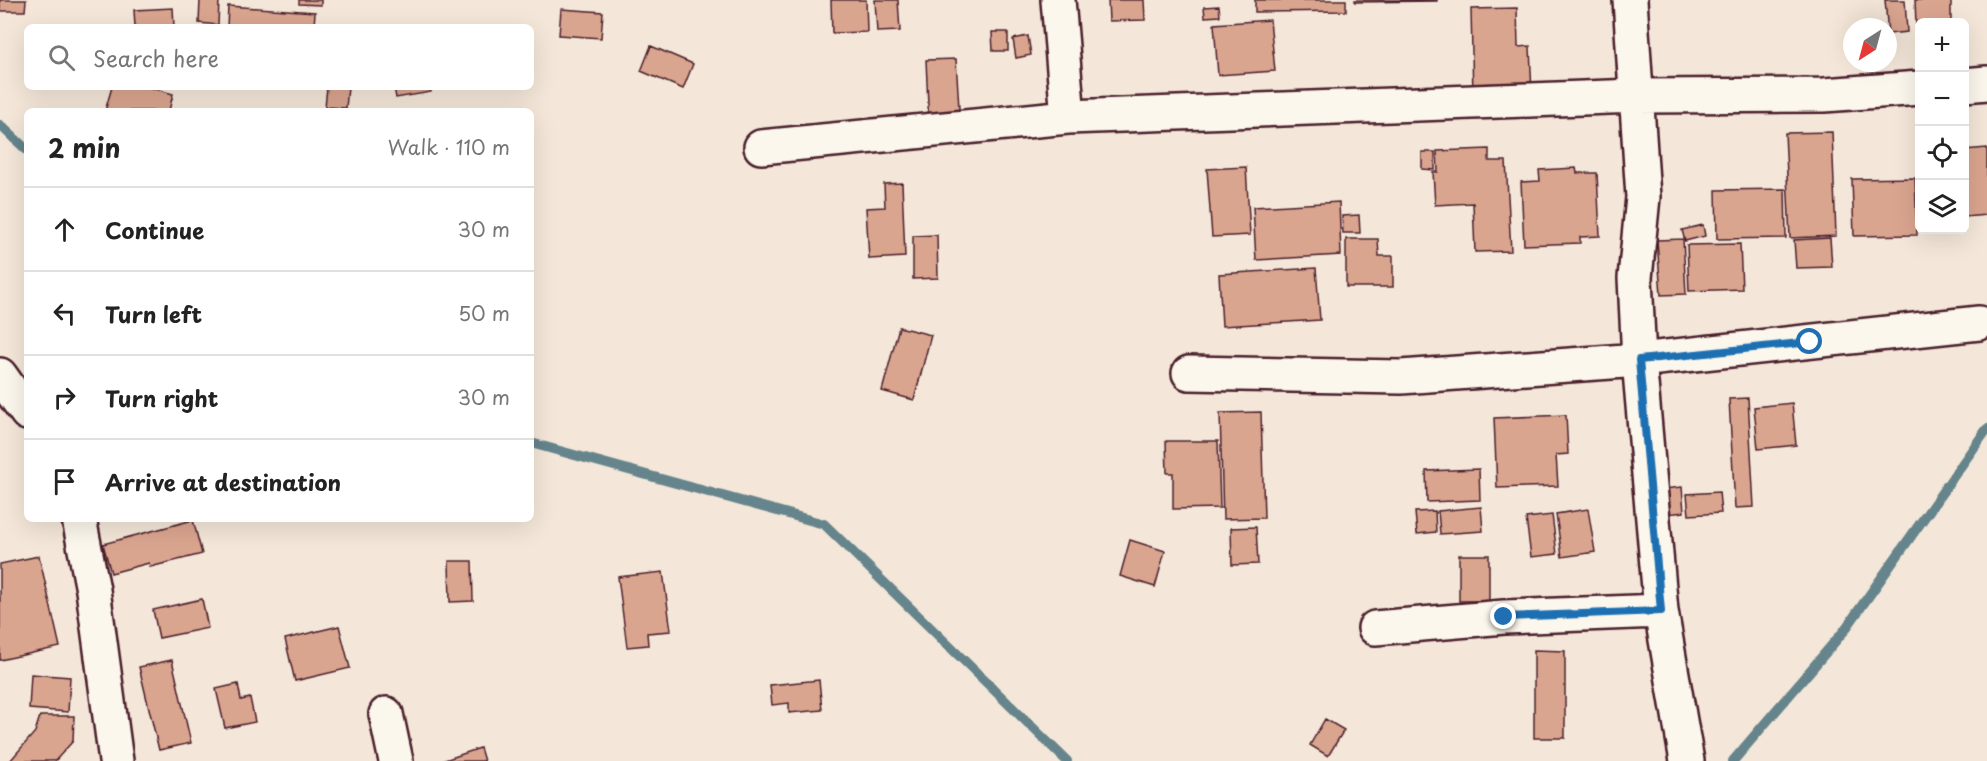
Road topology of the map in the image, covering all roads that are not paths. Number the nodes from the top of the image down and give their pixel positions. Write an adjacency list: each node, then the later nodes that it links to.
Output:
1 (1058, 0): 7 (street)
2 (1630, 0): 6 (street)
3 (1987, 83): 4 (street)
4 (1969, 85)
5 (1915, 88): 6 (street)
6 (1636, 96): 7 (street); 10 (street)
7 (1068, 117): 8 (street)
8 (761, 147)
9 (1979, 323): 10 (street)
10 (1639, 360): 11 (street); 15 (street)
11 (1189, 373)
12 (0, 375): 13 (street)
13 (24, 409)
14 (80, 522): 18 (street)
15 (1661, 611): 16 (street); 20 (street)
16 (1375, 628)
17 (386, 714): 19 (street)
18 (116, 761)
19 (396, 761)
20 (1687, 761)

